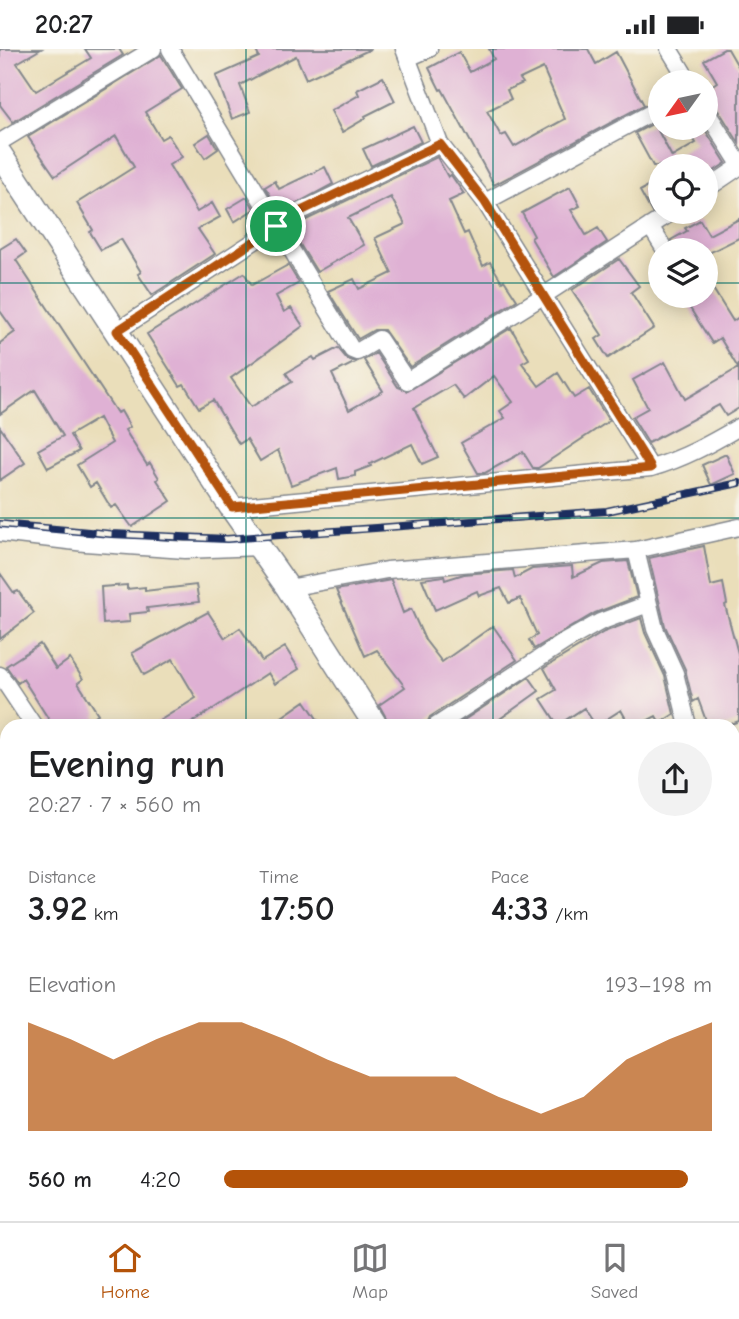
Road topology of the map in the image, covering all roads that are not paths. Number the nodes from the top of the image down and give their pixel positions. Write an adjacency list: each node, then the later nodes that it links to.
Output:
1 (153, 49): 9 (street)
2 (170, 49): 16 (street)
3 (429, 49): 5 (street)
4 (669, 49): 6 (street)
5 (406, 53): 10 (street)
6 (682, 70)
7 (648, 114): 14 (street)
8 (718, 130): 12 (street)
9 (0, 142)
10 (440, 144): 14 (street); 16 (street)
11 (0, 154): 20 (main road)
12 (739, 165): 13 (street)
13 (718, 180)
14 (485, 202): 19 (street)
15 (653, 224): 17 (street)
16 (276, 226): 19 (street); 20 (street)
17 (650, 226): 18 (street); 19 (street)
18 (658, 238)
19 (543, 296): 22 (street)
20 (117, 331): 23 (main road)
21 (739, 427): 22 (street)
22 (651, 468): 23 (street)
23 (232, 507): 26 (main road)
24 (739, 527): 27 (street)
25 (0, 533): 26 (street)
26 (260, 547): 28 (main road)
27 (636, 549): 28 (street); 29 (street)
28 (288, 588): 32 (main road)
29 (648, 604): 33 (street); 34 (street)
30 (0, 675): 31 (street)
31 (29, 719)
32 (372, 719)
33 (447, 719)
34 (682, 719)

